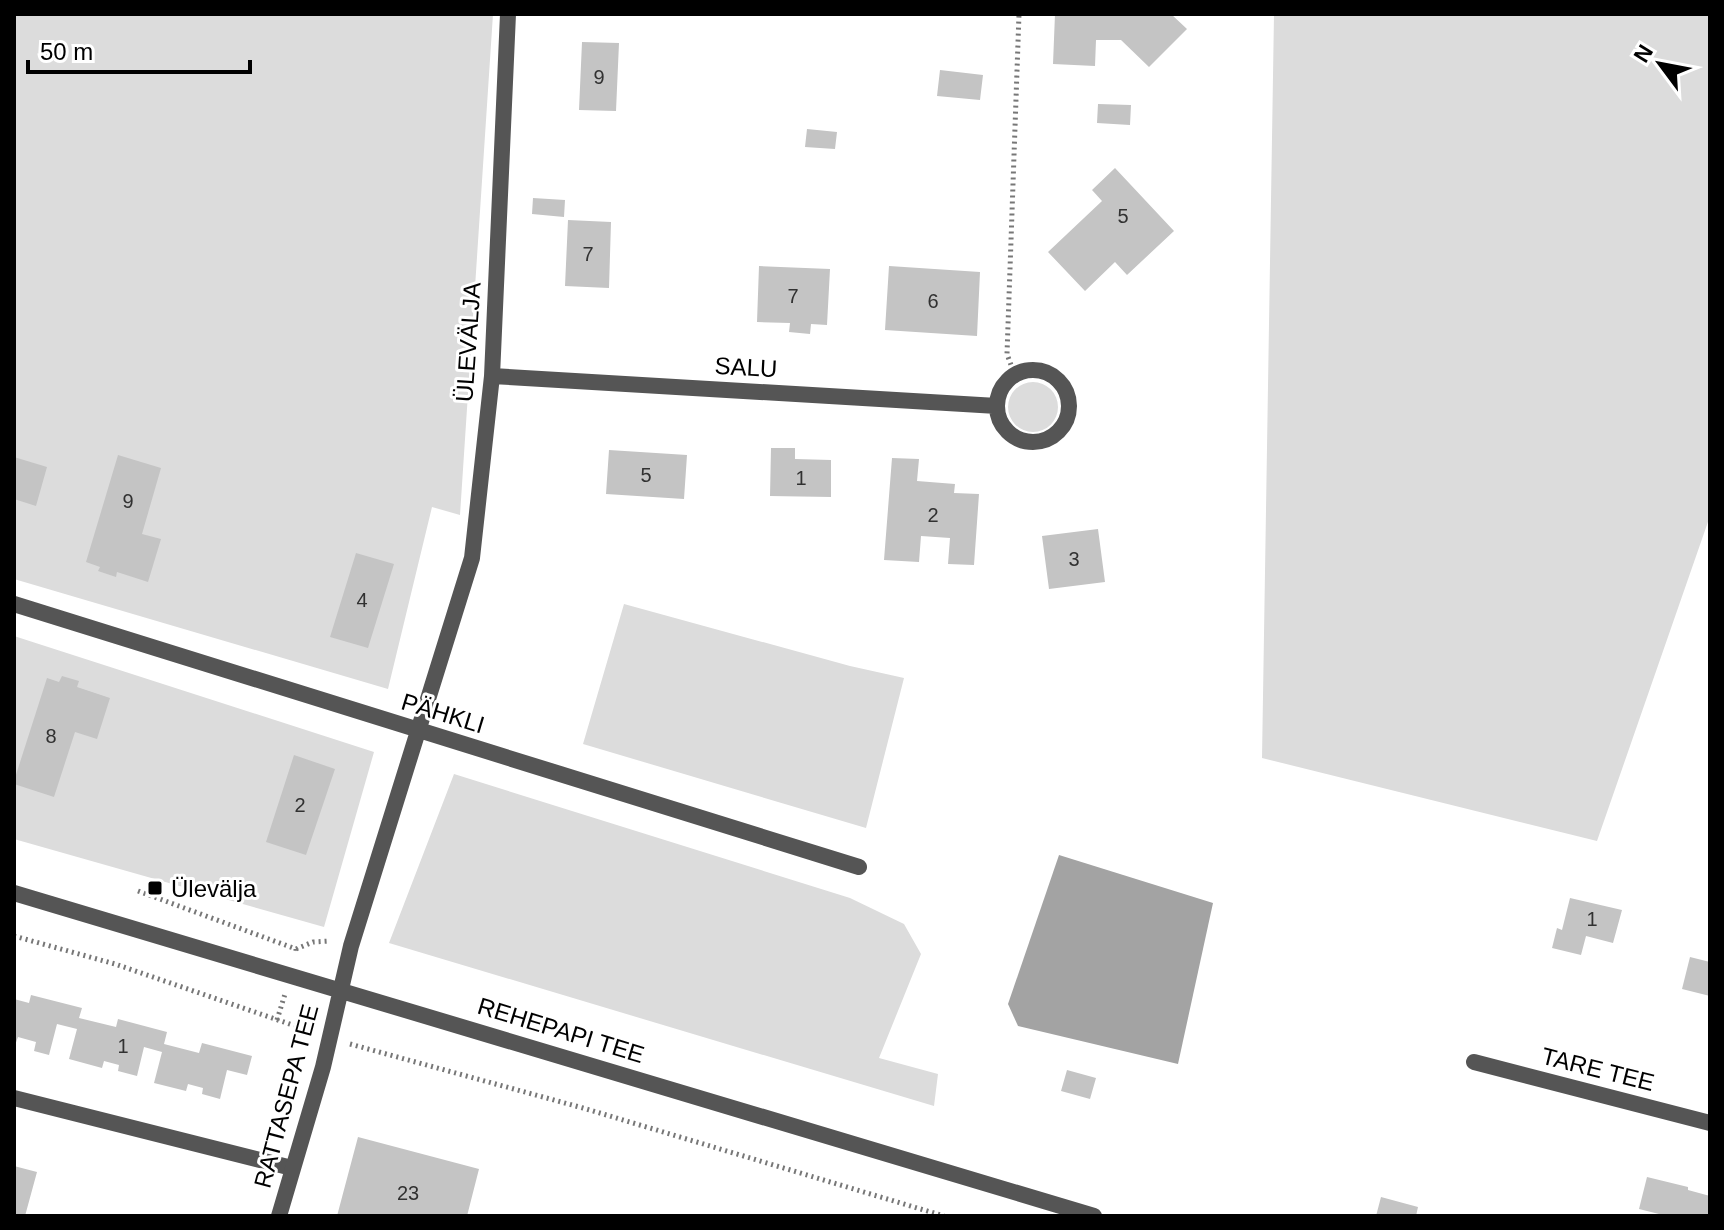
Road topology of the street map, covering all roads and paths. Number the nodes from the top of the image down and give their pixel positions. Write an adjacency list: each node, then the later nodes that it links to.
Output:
1 (508, 14): 3 (street, ÜLEVÄLJA)
2 (1019, 14): 4 (path)
3 (492, 376): 5 (street, SALU); 7 (street, ÜLEVÄLJA)
4 (1015, 376): 5 (street); 5 (street)
5 (997, 406)
6 (14, 604): 7 (street, PÄHKLI)
7 (418, 731): 8 (street, PÄHKLI); 11 (street, ÜLEVÄLJA)
8 (859, 867)
9 (14, 893): 13 (street, REHEPAPI TEE)
10 (14, 936): 14 (path)
11 (351, 946): 12 (path); 13 (street, ÜLEVÄLJA)
12 (296, 949)
13 (340, 988): 14 (street, RATTASEPA TEE); 21 (street, REHEPAPI TEE)
14 (330, 1038): 18 (street, RATTASEPA TEE); 20 (path)
15 (1474, 1062): 17 (street, TARE TEE)
16 (14, 1098): 18 (street)
17 (1710, 1123)
18 (292, 1168): 19 (street, RATTASEPA TEE)
19 (279, 1216)
20 (944, 1216)
21 (1094, 1216)

